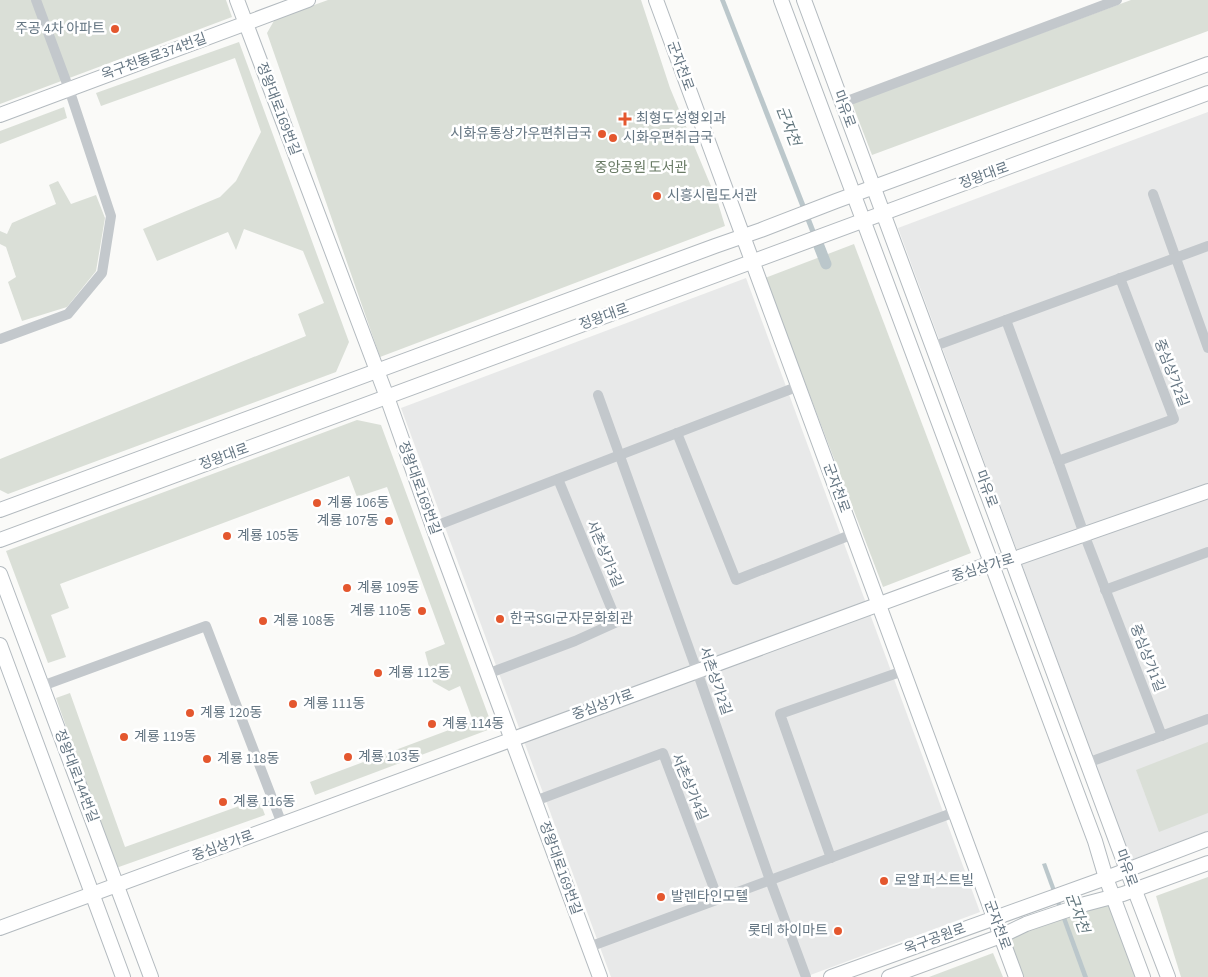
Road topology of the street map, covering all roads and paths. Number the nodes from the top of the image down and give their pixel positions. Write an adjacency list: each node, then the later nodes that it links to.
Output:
1 (36, 0): 10 (street)
2 (237, 0): 8 (street, 정왕대로169번길)
3 (308, 0): 8 (street, 옥구천동로374번길)
4 (656, 0): 19 (street, 군자천로)
5 (781, 0): 16 (street, 마유로)
6 (804, 0): 12 (street, 마유로)
7 (1117, 0): 12 (street)
8 (246, 23): 10 (street, 옥구천동로374번길); 28 (street, 정왕대로169번길)
9 (1208, 64): 14 (street, 정왕대로)
10 (69, 89): 13 (street, 옥구천동로374번길); 25 (street)
11 (1208, 93): 17 (street, 정왕대로)
12 (842, 103): 14 (street, 마유로)
13 (0, 115)
14 (873, 188): 16 (street, 정왕대로); 17 (street, 마유로)
15 (1153, 194): 21 (street)
16 (854, 195): 18 (street, 마유로); 19 (street, 정왕대로)
17 (883, 213): 18 (street, 정왕대로); 26 (street, 마유로)
18 (863, 221): 22 (street, 정왕대로); 44 (street, 마유로)
19 (743, 236): 22 (street, 군자천로); 28 (street, 정왕대로)
20 (1208, 246): 21 (street)
21 (1176, 258): 23 (street); 27 (street)
22 (752, 262): 29 (street, 군자천로); 31 (street, 정왕대로)
23 (1120, 278): 24 (street); 34 (street, 중심상가2길)
24 (1006, 320): 26 (street); 34 (street)
25 (0, 339)
26 (932, 347): 43 (street, 마유로)
27 (1208, 348)
28 (377, 370): 31 (street, 정왕대로169번길); 37 (street, 정왕대로)
29 (798, 386): 32 (street); 39 (street, 군자천로)
30 (598, 395): 33 (street, 서촌상가2길)
31 (387, 397): 38 (street, 정왕대로169번길); 41 (street, 정왕대로)
32 (677, 433): 33 (street); 39 (street)
33 (620, 455): 35 (street); 49 (street, 서촌상가2길)
34 (1058, 461): 40 (street)
35 (558, 479): 38 (street); 51 (street, 서촌상가3길)
36 (1208, 491): 40 (street, 중심상가로)
37 (4, 505)
38 (433, 527): 51 (street, 정왕대로169번길)
39 (853, 534): 47 (street, 군자천로)
40 (1084, 534): 43 (street, 중심상가로); 46 (street, 중심상가1길)
41 (0, 540)
42 (1208, 552): 46 (street)
43 (1011, 560): 44 (street, 중심상가로); 56 (street, 마유로)
44 (991, 563): 47 (street, 중심상가로); 64 (street, 마유로)
45 (0, 574): 52 (street, 정왕대로144번길)
46 (1105, 590): 54 (street, 중심상가1길)
47 (878, 604): 49 (street, 중심상가로); 50 (street, 군자천로)
48 (0, 645): 68 (street, 정왕대로144번길)
49 (697, 671): 55 (street, 중심상가로); 65 (street, 서촌상가2길)
50 (903, 671): 58 (street, 군자천로); 61 (street)
51 (487, 674): 55 (street, 정왕대로169번길)
52 (42, 686): 59 (street); 66 (street, 정왕대로144번길)
53 (1208, 719): 54 (street)
54 (1162, 736): 56 (street)
55 (512, 738): 57 (street, 정왕대로169번길); 59 (street, 중심상가로)
56 (1087, 763): 63 (street, 마유로)
57 (535, 801): 70 (street, 서촌상가4길); 74 (street, 정왕대로169번길)
58 (955, 812): 61 (street); 71 (street, 군자천로)
59 (282, 824): 66 (street, 중심상가로)
60 (1208, 839): 63 (street, 옥구공원로)
61 (831, 858): 65 (street)
62 (1208, 862): 67 (street, 옥구공원로)
63 (1127, 870): 64 (street, 옥구공원로); 67 (street, 마유로)
64 (1106, 878): 69 (street, 마유로); 71 (street, 옥구공원로)
65 (770, 880): 70 (street); 78 (street, 서촌상가2길)
66 (116, 885): 68 (street, 중심상가로); 76 (street, 정왕대로144번길)
67 (1134, 890): 69 (street, 옥구공원로); 83 (street, 마유로)
68 (92, 894): 72 (street, 중심상가로); 75 (street, 정왕대로144번길)
69 (1114, 897): 73 (street, 옥구공원로); 82 (street, 마유로)
70 (718, 899): 74 (street)
71 (994, 918): 73 (street, 군자천로); 79 (street, 옥구공원로)
72 (0, 928)
73 (1001, 936): 80 (street, 옥구공원로); 81 (street, 군자천로)
74 (589, 947): 77 (street, 정왕대로169번길)
75 (123, 977)
76 (151, 977)
77 (600, 977)
78 (806, 977)
79 (831, 977)
80 (889, 977)
81 (1016, 977)
82 (1143, 977)
83 (1168, 977)

